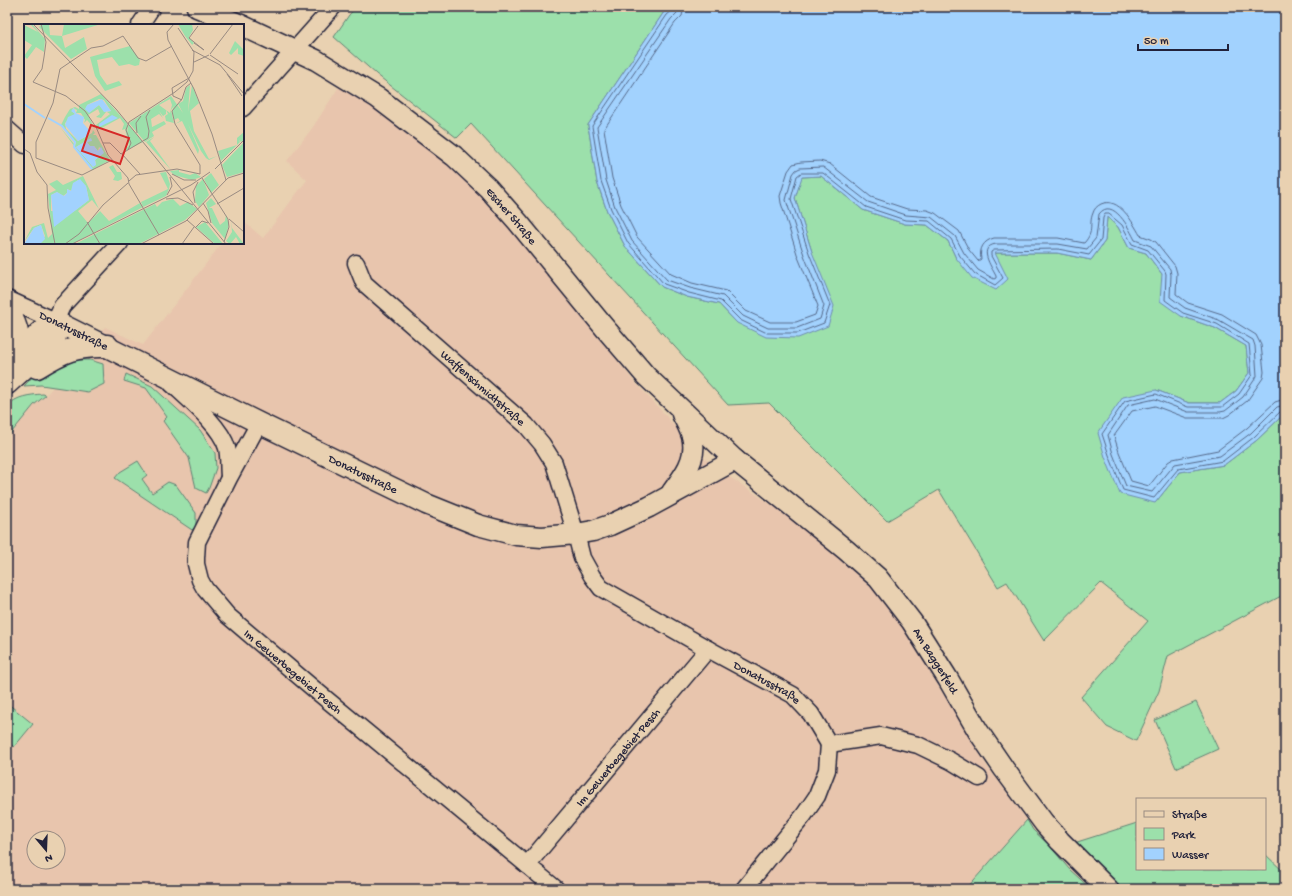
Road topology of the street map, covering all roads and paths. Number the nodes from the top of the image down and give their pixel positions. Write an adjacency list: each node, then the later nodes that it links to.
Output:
1 (152, 7): 4 (street)
2 (197, 7): 5 (main road, Escher Straße)
3 (333, 7): 7 (street)
4 (141, 24)
5 (237, 24)
6 (244, 27): 7 (main road, Escher Straße)
7 (295, 50): 8 (street); 20 (main road, Escher Straße)
8 (244, 107)
9 (7, 129): 10 (street)
10 (24, 144)
11 (119, 244): 15 (street)
12 (356, 263): 25 (street, Waffenschmidtstraße)
13 (7, 299): 15 (street, Donatusstraße)
14 (7, 310): 17 (highway)
15 (55, 320): 16 (main road, Donatusstraße); 17 (highway); 19 (highway)
16 (107, 346): 18 (main road, Donatusstraße); 19 (highway)
17 (16, 362): 19 (highway)
18 (162, 374): 21 (main road, Donatusstraße); 23 (street, Donatusstraße)
19 (7, 383)
20 (680, 408): 22 (main road, Escher Straße); 24 (main road, Donatusstraße)
21 (259, 422): 23 (street, Im Gewerbegebiet Pesch); 25 (main road, Donatusstraße)
22 (735, 460): 24 (main road, Donatusstraße); 32 (main road, Am Baggerfeld)
23 (229, 478): 29 (street, Im Gewerbegebiet Pesch)
24 (668, 497): 25 (main road, Donatusstraße)
25 (576, 534): 26 (street, Donatusstraße)
26 (708, 649): 27 (street, Donatusstraße); 29 (street, Im Gewerbegebiet Pesch)
27 (829, 744): 28 (street); 31 (street)
28 (979, 778)
29 (528, 865): 30 (street, Im Gewerbegebiet Pesch)
30 (556, 889)
31 (744, 889)
32 (1108, 889)

